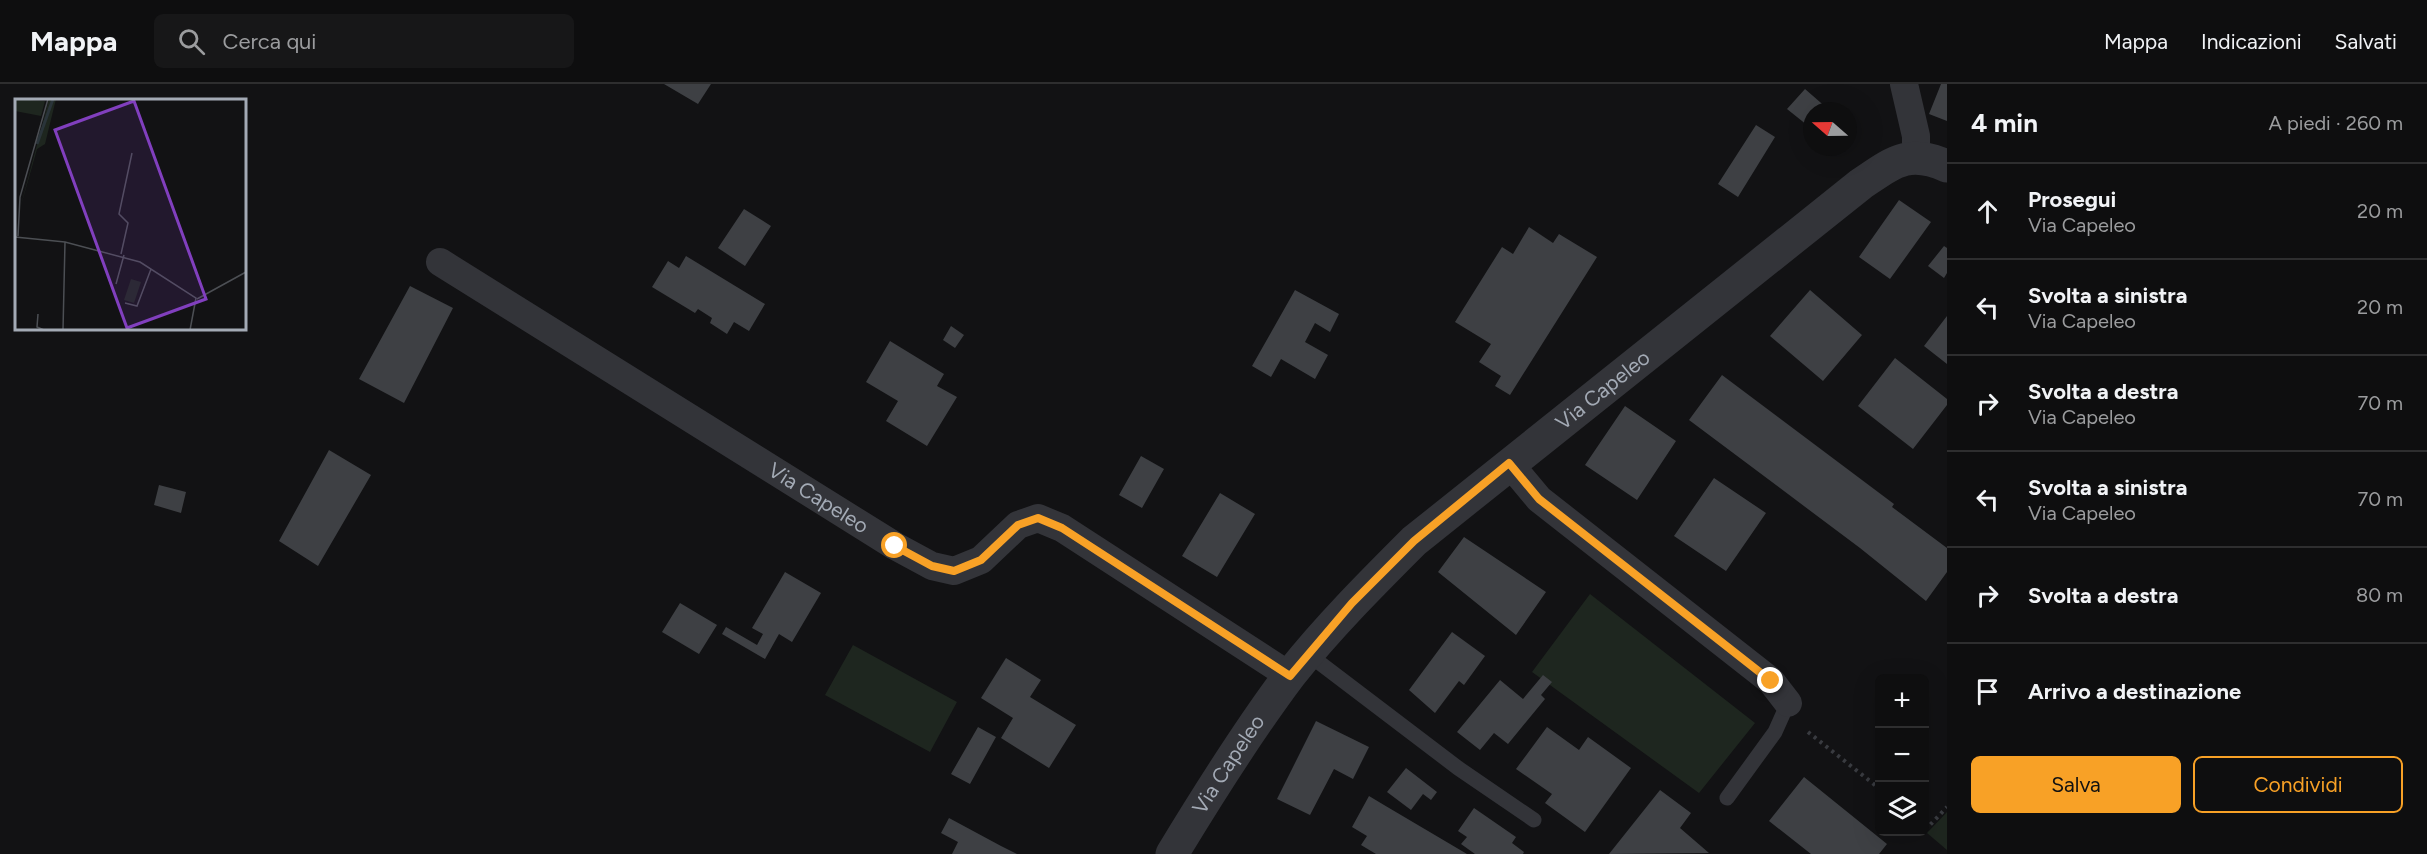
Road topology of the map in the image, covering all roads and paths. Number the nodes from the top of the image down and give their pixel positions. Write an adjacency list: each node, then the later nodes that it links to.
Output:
1 (1904, 84): 2 (street)
2 (1916, 157): 3 (street); 5 (street, Via Capeleo)
3 (1947, 166)
4 (440, 262): 6 (street, Via Capeleo)
5 (1509, 463): 6 (street, Via Capeleo); 7 (street)
6 (1299, 665): 12 (lane); 14 (street, Via Capeleo)
7 (1788, 703): 10 (lane)
8 (1808, 732): 9 (path)
9 (1875, 785)
10 (1727, 798)
11 (1947, 807): 13 (path)
12 (1534, 819)
13 (1929, 826)
14 (1172, 854)

